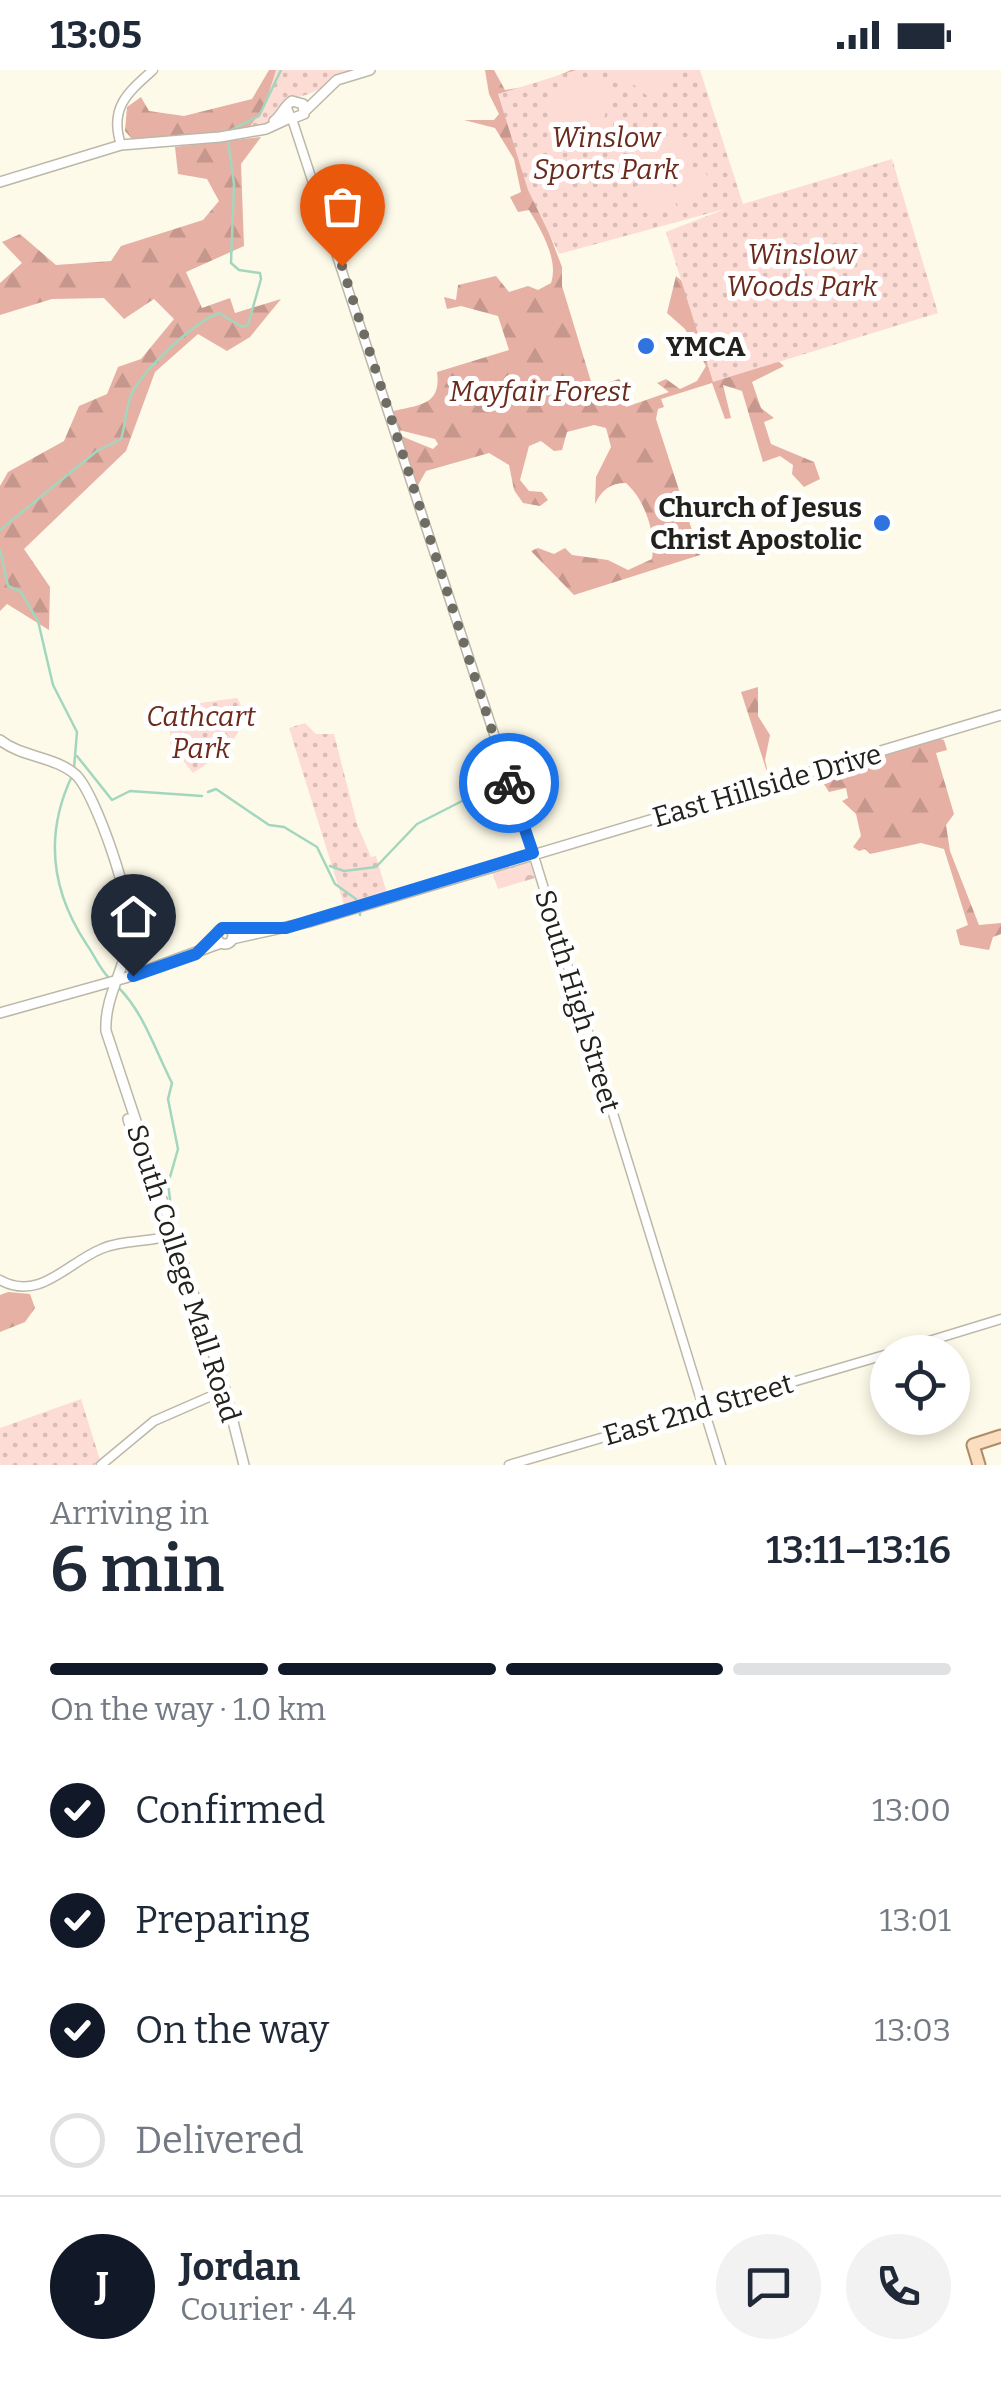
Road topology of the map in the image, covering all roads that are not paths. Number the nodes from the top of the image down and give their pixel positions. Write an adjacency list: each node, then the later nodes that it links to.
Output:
1 (153, 70): 5 (street)
2 (370, 70): 3 (main road)
3 (322, 92): 4 (main road); 4 (main road)
4 (295, 115): 5 (main road); 9 (street, South High Street)
5 (121, 145): 6 (main road)
6 (0, 182)
7 (1001, 715): 9 (main road, East Hillside Drive)
8 (0, 740): 10 (main road, South College Mall Road)
9 (533, 853): 11 (main road, East Hillside Drive); 21 (street, South High Street)
10 (122, 962): 11 (main road); 12 (main road, South College Mall Road)
11 (133, 976): 12 (main road)
12 (111, 983): 13 (main road, South College Mall Road); 13 (main road); 14 (main road)
13 (109, 1001): 15 (main road, South College Mall Road)
14 (0, 1013)
15 (165, 1230): 16 (street); 20 (main road, South College Mall Road)
16 (0, 1280)
17 (1001, 1319): 18 (street, East 2nd Street)
18 (949, 1335)
19 (870, 1359): 21 (street, East 2nd Street)
20 (223, 1391): 23 (street); 24 (main road, South College Mall Road)
21 (703, 1408): 25 (street, East 2nd Street); 26 (street, South High Street)
22 (1001, 1436): 27 (main road)
23 (101, 1465)
24 (242, 1465)
25 (509, 1465)
26 (721, 1465)
27 (978, 1465)

